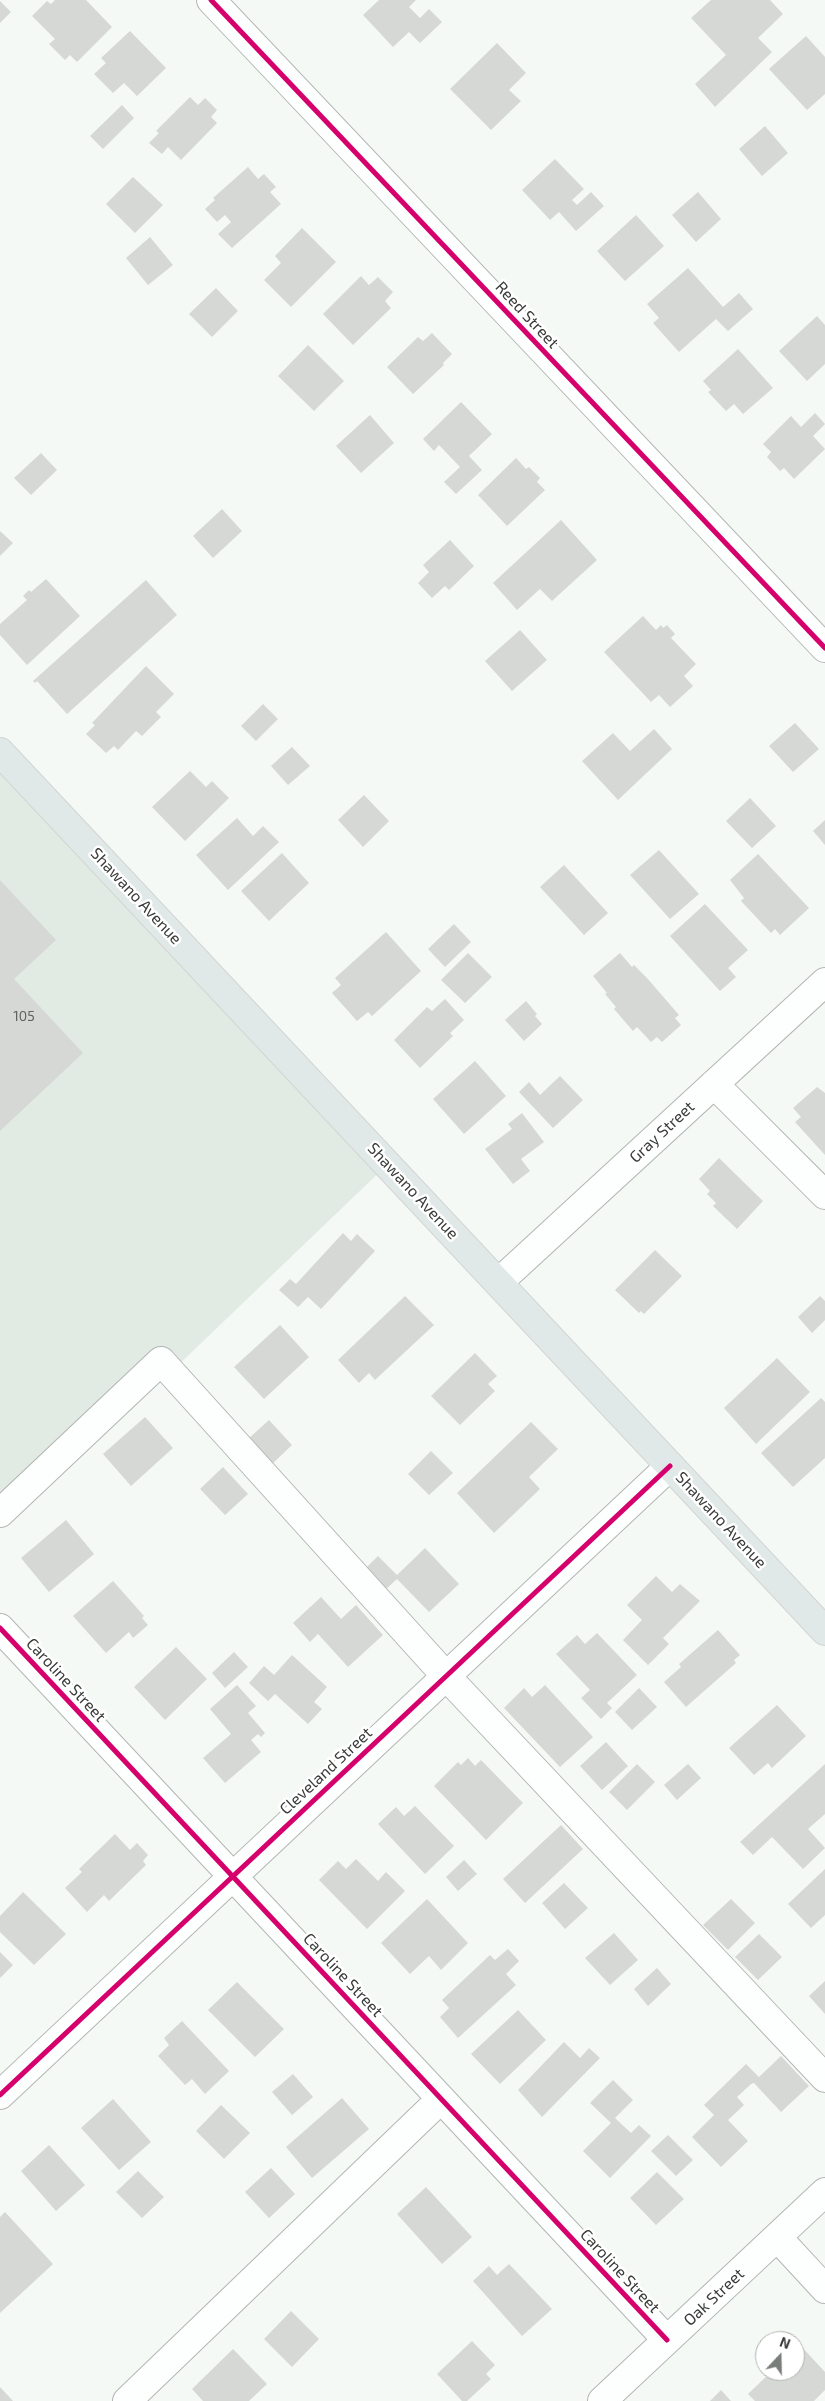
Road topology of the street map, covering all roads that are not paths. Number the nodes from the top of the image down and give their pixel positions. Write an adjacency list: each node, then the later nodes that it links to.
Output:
1 (211, 0): 2 (street, Reed Street)
2 (825, 648)
3 (0, 752): 7 (main road, Shawano Avenue)
4 (825, 982): 5 (street, Gray Street)
5 (714, 1084): 6 (street); 7 (street, Gray Street)
6 (825, 1195)
7 (499, 1282): 8 (main road, Shawano Avenue)
8 (670, 1466): 11 (main road, Shawano Avenue); 12 (street, Cleveland Street)
9 (0, 1513): 12 (street)
10 (0, 1628): 13 (street, Caroline Street)
11 (825, 1631)
12 (446, 1676): 13 (street, Cleveland Street); 14 (street)
13 (232, 1876): 15 (street, Cleveland Street); 16 (street, Caroline Street)
14 (825, 2078)
15 (0, 2095)
16 (441, 2099): 20 (street, Caroline Street); 21 (street)
17 (825, 2192): 18 (street, Oak Street)
18 (777, 2237): 19 (street); 20 (street, Oak Street)
19 (825, 2289)
20 (667, 2340): 22 (street, Oak Street)
21 (127, 2401)
22 (602, 2401)

